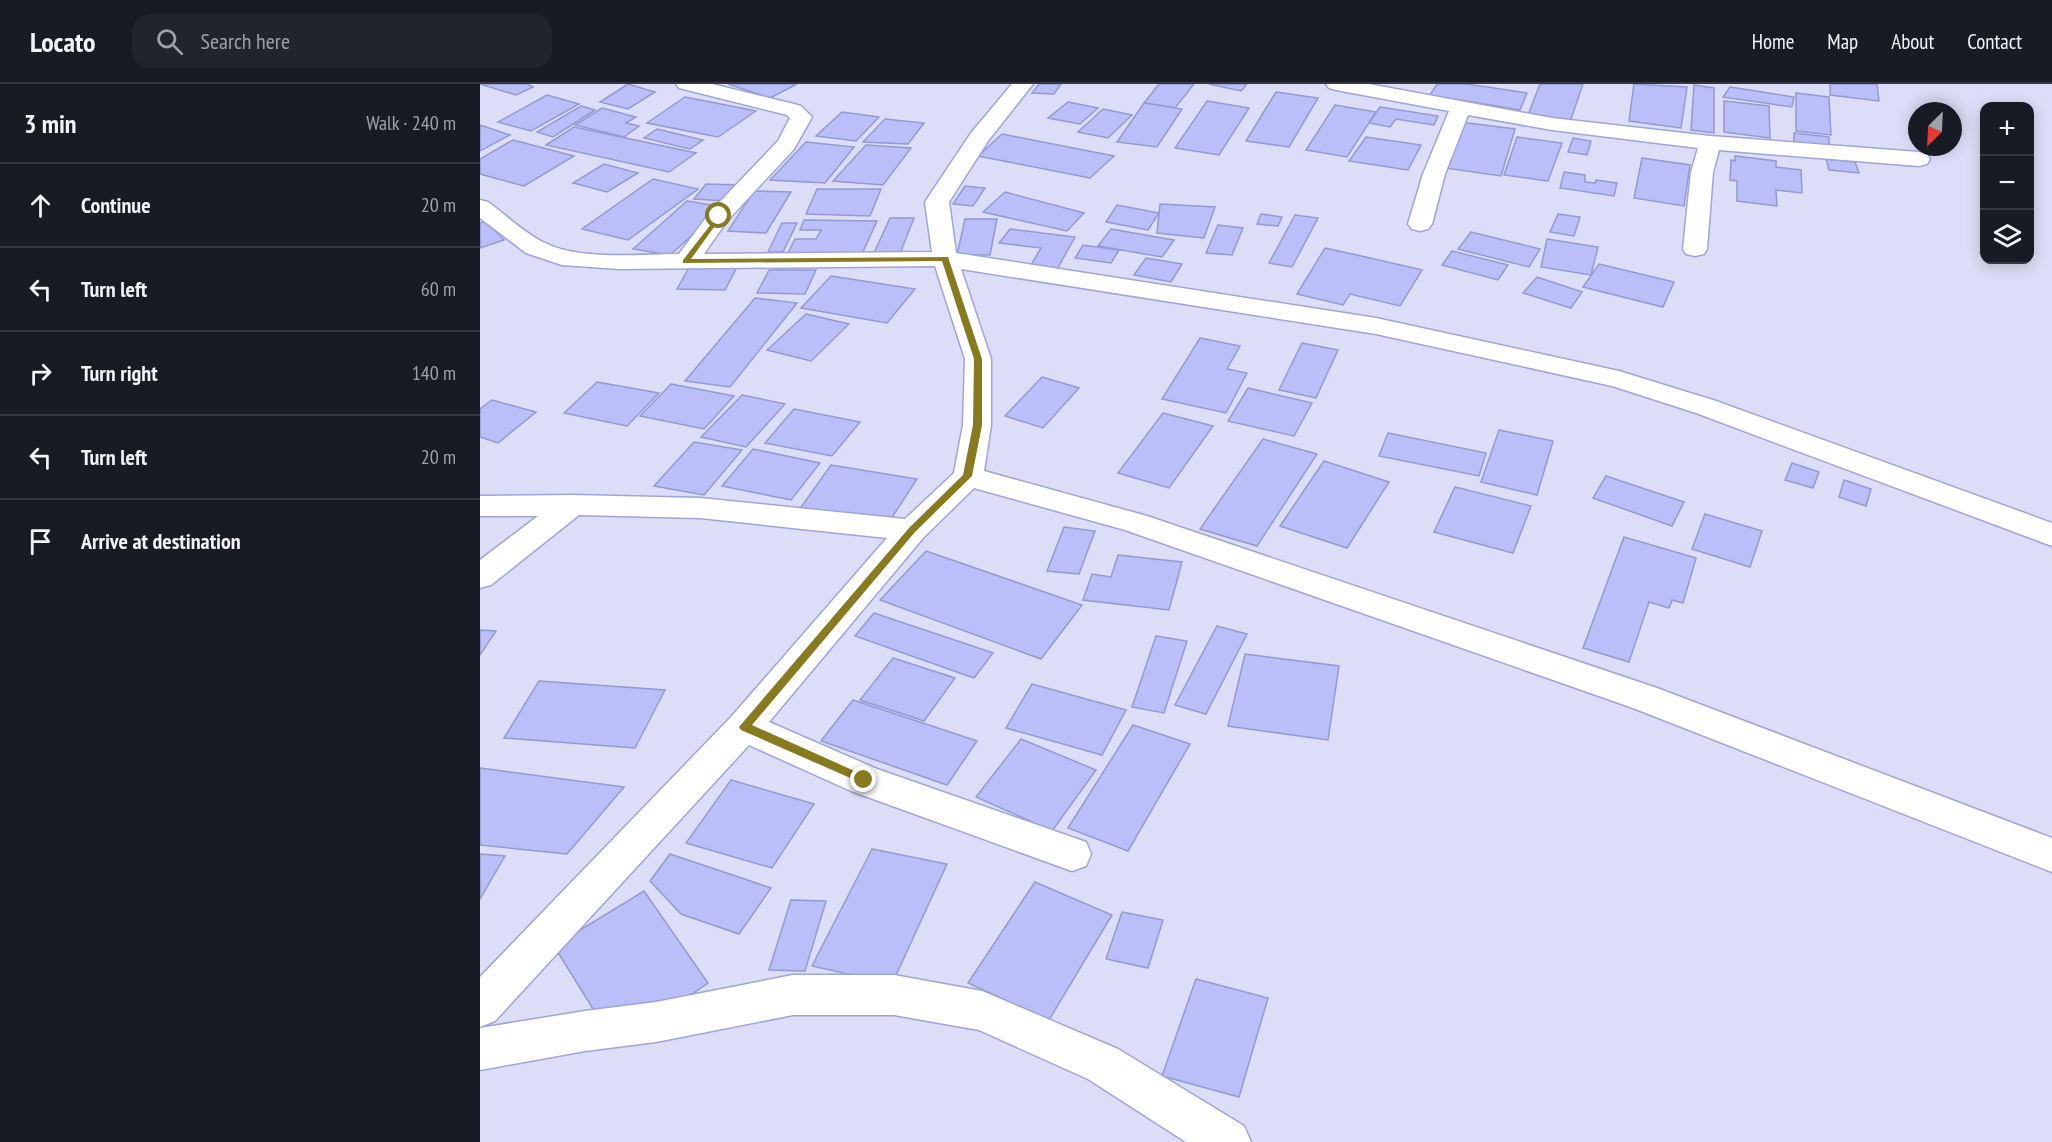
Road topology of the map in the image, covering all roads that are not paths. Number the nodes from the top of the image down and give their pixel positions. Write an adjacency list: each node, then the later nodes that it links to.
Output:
1 (686, 84): 11 (street)
2 (1023, 84): 10 (street)
3 (1336, 84): 4 (street)
4 (1461, 107): 5 (street); 8 (street)
5 (1710, 143): 6 (street); 9 (street)
6 (1919, 159)
7 (480, 207): 11 (street)
8 (1420, 224)
9 (1695, 249)
10 (945, 259): 11 (street); 12 (street); 16 (street)
11 (686, 262)
12 (968, 476): 15 (street); 20 (street)
13 (572, 505): 14 (street); 15 (street); 17 (street)
14 (480, 506)
15 (912, 530): 18 (street)
16 (2052, 535)
17 (480, 577)
18 (744, 727): 19 (street); 21 (street)
19 (1072, 854)
20 (2052, 855)
21 (480, 1007)
22 (480, 1050): 23 (street)
23 (1228, 1142)

